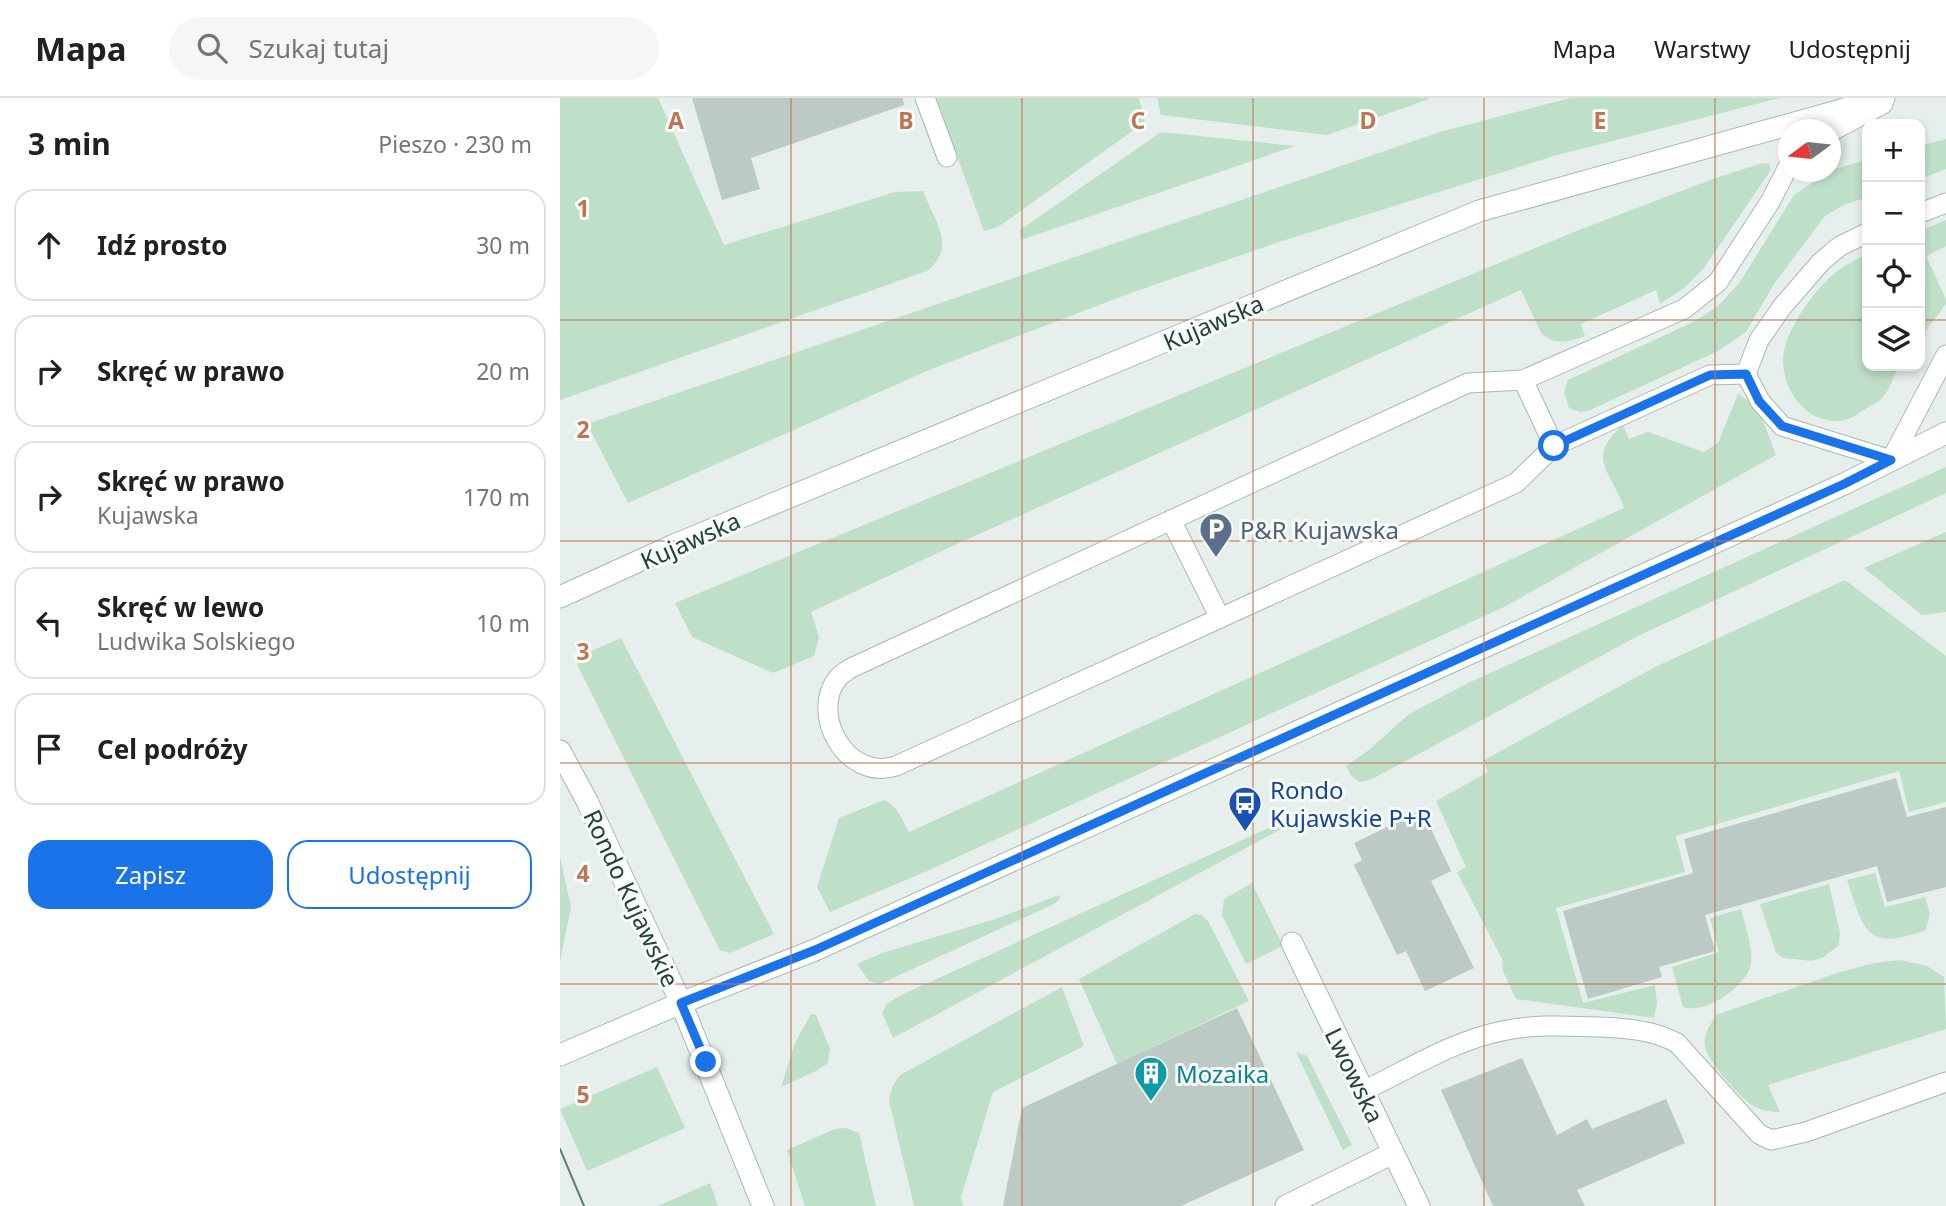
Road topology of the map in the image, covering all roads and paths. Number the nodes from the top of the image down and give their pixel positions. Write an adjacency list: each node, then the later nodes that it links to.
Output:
1 (925, 98): 5 (lane)
2 (1884, 98): 17 (main road, Kujawska)
3 (1894, 98): 4 (lane)
4 (1841, 126)
5 (947, 158)
6 (1780, 182): 12 (lane)
7 (1946, 203): 8 (lane)
8 (1925, 211)
9 (1862, 235): 11 (lane)
10 (1946, 355): 15 (lane)
11 (1746, 374): 14 (lane); 15 (lane)
12 (1523, 380): 14 (lane); 16 (lane)
13 (1946, 433): 15 (main road)
14 (1554, 446): 18 (lane)
15 (1891, 460): 21 (main road)
16 (1171, 520): 18 (lane); 18 (lane)
17 (560, 597)
18 (1220, 618)
19 (560, 751): 21 (main road, Rondo Kujawskie)
20 (1292, 943): 24 (main road, Lwowska)
21 (681, 1003): 22 (main road, Rondo Kujawskie); 26 (main road)
22 (560, 1055)
23 (1946, 1082): 24 (lane)
24 (1363, 1091): 25 (main road, Lwowska)
25 (1393, 1153): 27 (main road); 28 (main road, Lwowska)
26 (763, 1206)
27 (1286, 1206)
28 (1419, 1206)

